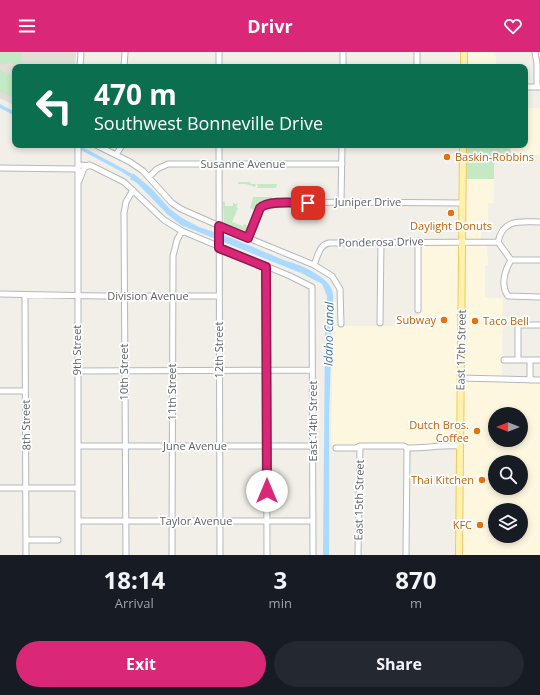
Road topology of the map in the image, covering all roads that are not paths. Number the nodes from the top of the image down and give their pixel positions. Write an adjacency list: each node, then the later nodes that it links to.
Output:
1 (81, 52): 8 (street)
2 (125, 52): 9 (street)
3 (219, 52): 10 (street)
4 (343, 52): 11 (street)
5 (417, 52): 12 (street)
6 (464, 52): 13 (main road)
7 (535, 52): 15 (street)
8 (80, 64)
9 (124, 64)
10 (219, 64)
11 (343, 64)
12 (417, 64)
13 (464, 64)
14 (528, 87): 15 (street)
15 (539, 87)
16 (78, 148): 22 (street, 9th Street)
17 (102, 148): 23 (street)
18 (120, 148): 23 (street)
19 (219, 148): 24 (street, 12th Street)
20 (342, 148): 25 (street)
21 (463, 148): 33 (main road, East 17th Street)
22 (78, 154): 26 (street); 27 (street, 9th Street)
23 (116, 155): 29 (street)
24 (219, 164): 25 (street, Susanne Avenue); 29 (street, Susanne Avenue); 35 (street, 12th Street)
25 (342, 164): 32 (street)
26 (90, 165): 27 (street); 30 (street); 31 (street)
27 (78, 167): 28 (street); 30 (street, 9th Street)
28 (0, 168)
29 (149, 177): 35 (street)
30 (77, 185): 49 (street, 9th Street)
31 (133, 190): 36 (street); 50 (street, 10th Street)
32 (341, 202): 33 (street, Juniper Drive); 37 (street, Juniper Drive)
33 (462, 203): 40 (main road, East 17th Street)
34 (540, 222): 41 (street)
35 (219, 226): 37 (street); 42 (street, 12th Street)
36 (182, 231): 42 (street); 51 (street, 11th Street)
37 (248, 238): 45 (street)
38 (381, 242): 39 (street, Ponderosa Drive); 45 (street, Ponderosa Drive); 55 (street)
39 (418, 242): 40 (street, Ponderosa Drive); 54 (street)
40 (462, 242): 41 (street, Ponderosa Drive); 68 (main road, East 17th Street)
41 (498, 242): 43 (street)
42 (219, 245): 46 (street); 52 (street, 12th Street)
43 (511, 260): 44 (street); 53 (street)
44 (540, 260)
45 (314, 265): 56 (street)
46 (266, 267): 63 (street, East 14th Street); 67 (street)
47 (0, 294): 48 (street, Division Avenue)
48 (25, 295): 49 (street, Division Avenue); 72 (street, 8th Street)
49 (77, 296): 50 (street, Division Avenue); 64 (street, 9th Street)
50 (124, 296): 51 (street, Division Avenue); 62 (street, 10th Street)
51 (173, 296): 52 (street, Division Avenue); 65 (street, 11th Street)
52 (219, 296): 66 (street, 12th Street)
53 (540, 297)
54 (418, 310)
55 (380, 323)
56 (341, 324)
57 (540, 325): 59 (street)
58 (504, 360): 59 (street)
59 (518, 360): 60 (street)
60 (530, 360): 61 (street); 69 (street)
61 (540, 360)
62 (124, 370): 64 (street); 65 (street); 74 (street, 10th Street)
63 (312, 370): 67 (street); 78 (street, East 14th Street)
64 (78, 371): 73 (street, 9th Street)
65 (172, 371): 66 (street); 75 (street, 11th Street)
66 (219, 371): 67 (street); 76 (street, 12th Street)
67 (266, 371): 77 (street)
68 (461, 378): 69 (street); 80 (main road, East 17th Street)
69 (530, 380): 70 (street)
70 (540, 380)
71 (0, 391): 72 (street)
72 (25, 391): 84 (street, 8th Street)
73 (78, 446): 74 (street, June Avenue); 85 (street, 9th Street)
74 (124, 446): 75 (street, June Avenue); 90 (street, 10th Street)
75 (172, 446): 76 (street, June Avenue); 91 (street, 11th Street)
76 (219, 446): 77 (street, June Avenue); 86 (street, 12th Street)
77 (267, 446): 78 (street, June Avenue); 87 (street)
78 (313, 446): 88 (street, East 14th Street)
79 (360, 446): 81 (street); 82 (street); 101 (street, East 15th Street)
80 (460, 446): 82 (street); 103 (main road, East 17th Street)
81 (336, 448)
82 (407, 448): 102 (street)
83 (0, 488): 84 (street)
84 (26, 488): 85 (street); 92 (street, 8th Street)
85 (78, 488): 89 (street, 9th Street)
86 (220, 521): 87 (street, Taylor Avenue); 91 (street, Taylor Avenue); 98 (street, 12th Street)
87 (267, 521): 88 (street, Taylor Avenue); 99 (street)
88 (313, 521): 100 (street, East 14th Street)
89 (78, 522): 90 (street, Taylor Avenue); 95 (street, 9th Street)
90 (125, 522): 91 (street, Taylor Avenue); 96 (street, 10th Street)
91 (172, 522): 97 (street, 11th Street)
92 (26, 540): 93 (street); 94 (street, 8th Street)
93 (58, 540)
94 (26, 555)
95 (78, 555)
96 (126, 555)
97 (172, 555)
98 (220, 555)
99 (267, 555)
100 (313, 555)
101 (358, 555)
102 (406, 555)
103 (459, 555)

